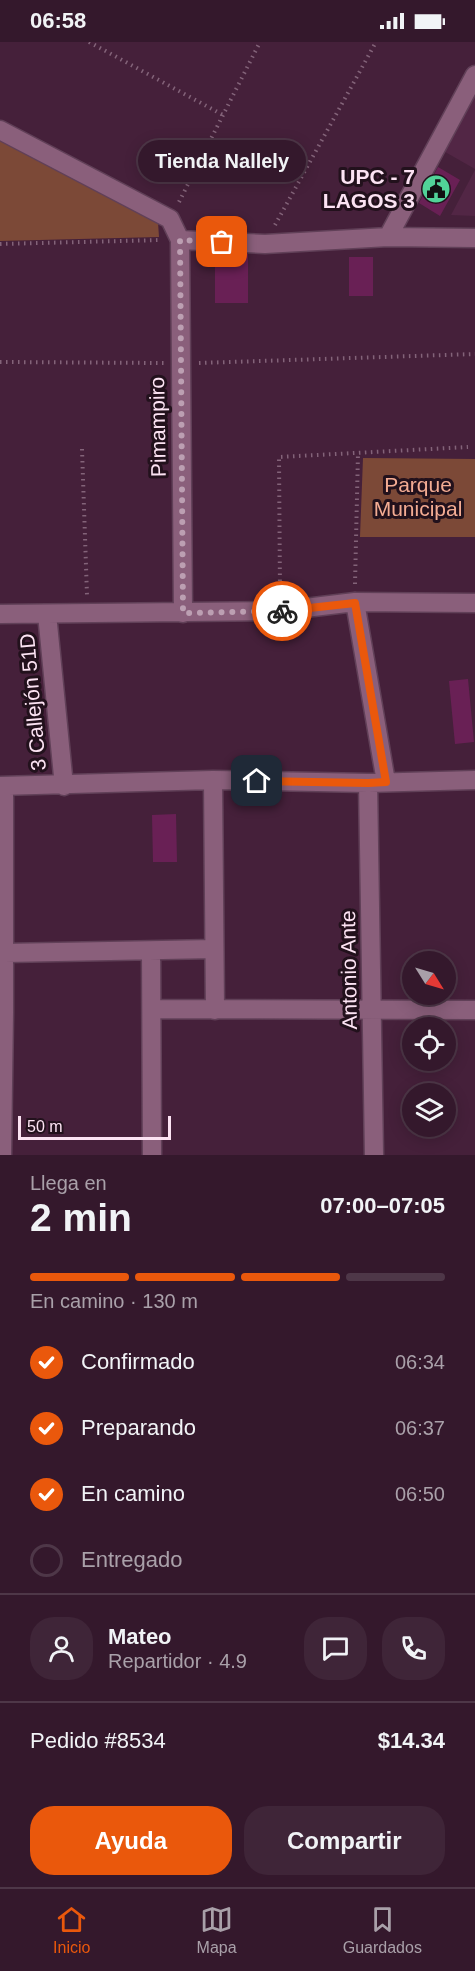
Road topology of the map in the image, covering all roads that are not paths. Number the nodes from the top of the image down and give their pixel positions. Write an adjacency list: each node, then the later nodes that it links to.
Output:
1 (475, 75): 3 (street)
2 (0, 130): 5 (street)
3 (388, 237): 4 (street); 5 (street)
4 (475, 238)
5 (180, 240): 8 (street, Pimampiro)
6 (355, 603): 7 (street); 8 (street); 13 (street, Antonio Ante)
7 (475, 603)
8 (183, 613): 10 (street)
9 (0, 614): 10 (street)
10 (47, 614): 15 (street, 3 Callejón 51D)
11 (213, 780): 13 (street); 15 (street); 16 (street)
12 (475, 780): 13 (street)
13 (377, 783): 21 (street, Antonio Ante)
14 (2, 786): 15 (street); 18 (street, 3 Callejón 51D)
15 (64, 786)
16 (214, 949): 17 (street); 20 (street)
17 (151, 951): 18 (street); 19 (street)
18 (4, 953): 23 (street, 3 Callejón 51D)
19 (152, 1009): 20 (street); 25 (street)
20 (215, 1010): 21 (street)
21 (372, 1011): 22 (street); 26 (street, Antonio Ante)
22 (475, 1011)
23 (2, 1012): 24 (street, 3 Callejón 51D)
24 (2, 1155)
25 (152, 1155)
26 (374, 1155)

